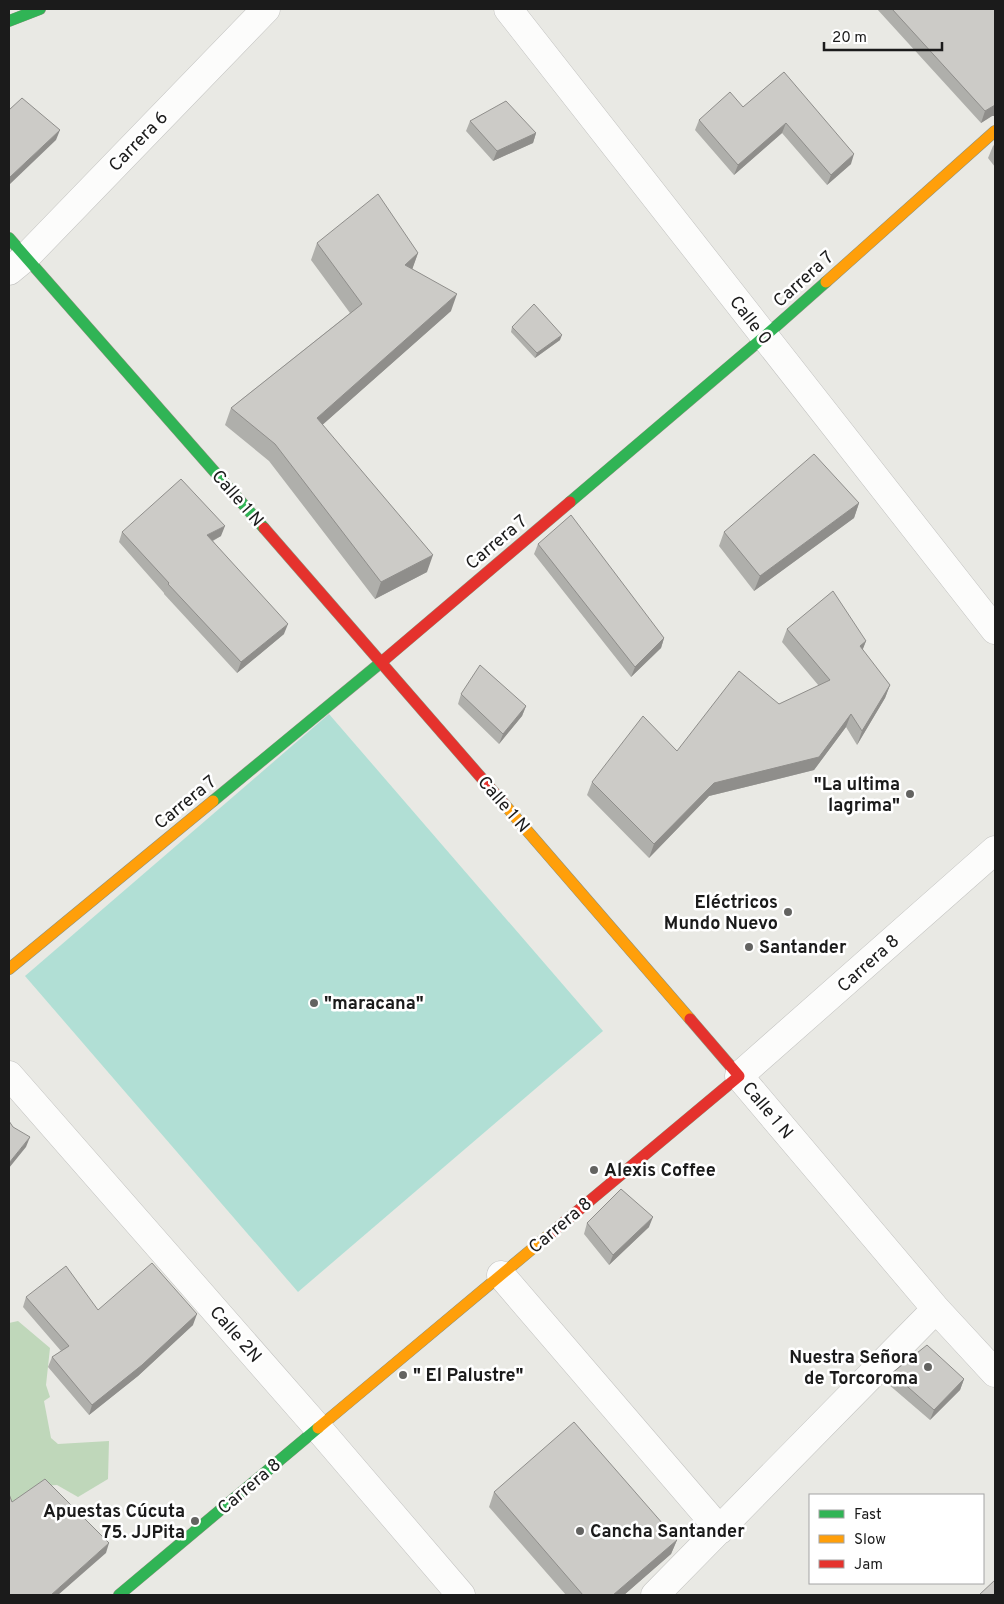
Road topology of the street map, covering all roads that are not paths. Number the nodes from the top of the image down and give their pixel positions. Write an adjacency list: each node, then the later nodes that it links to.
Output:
1 (40, 9): 4 (street)
2 (266, 9): 6 (street, Carrera 6)
3 (508, 9): 7 (street, Calle 0)
4 (9, 21)
5 (995, 131): 7 (street, Carrera 7)
6 (14, 255): 9 (street, Calle 1 N)
7 (764, 336): 8 (street, Calle 0); 9 (street, Carrera 7)
8 (995, 630)
9 (382, 662): 11 (street, Carrera 7); 13 (street, Calle 1 N)
10 (995, 850): 13 (street, Carrera 8)
11 (9, 969)
12 (9, 1075): 17 (street, Calle 2N)
13 (740, 1076): 14 (street, Carrera 8); 15 (street, Calle 1 N)
14 (500, 1274): 17 (street, Carrera 8); 18 (street)
15 (936, 1309): 16 (street, Calle 1 N); 18 (street)
16 (995, 1373)
17 (318, 1428): 19 (street, Carrera 8); 20 (street, Calle 2N)
18 (720, 1530): 21 (street)
19 (119, 1595)
20 (461, 1595)
21 (655, 1595)

